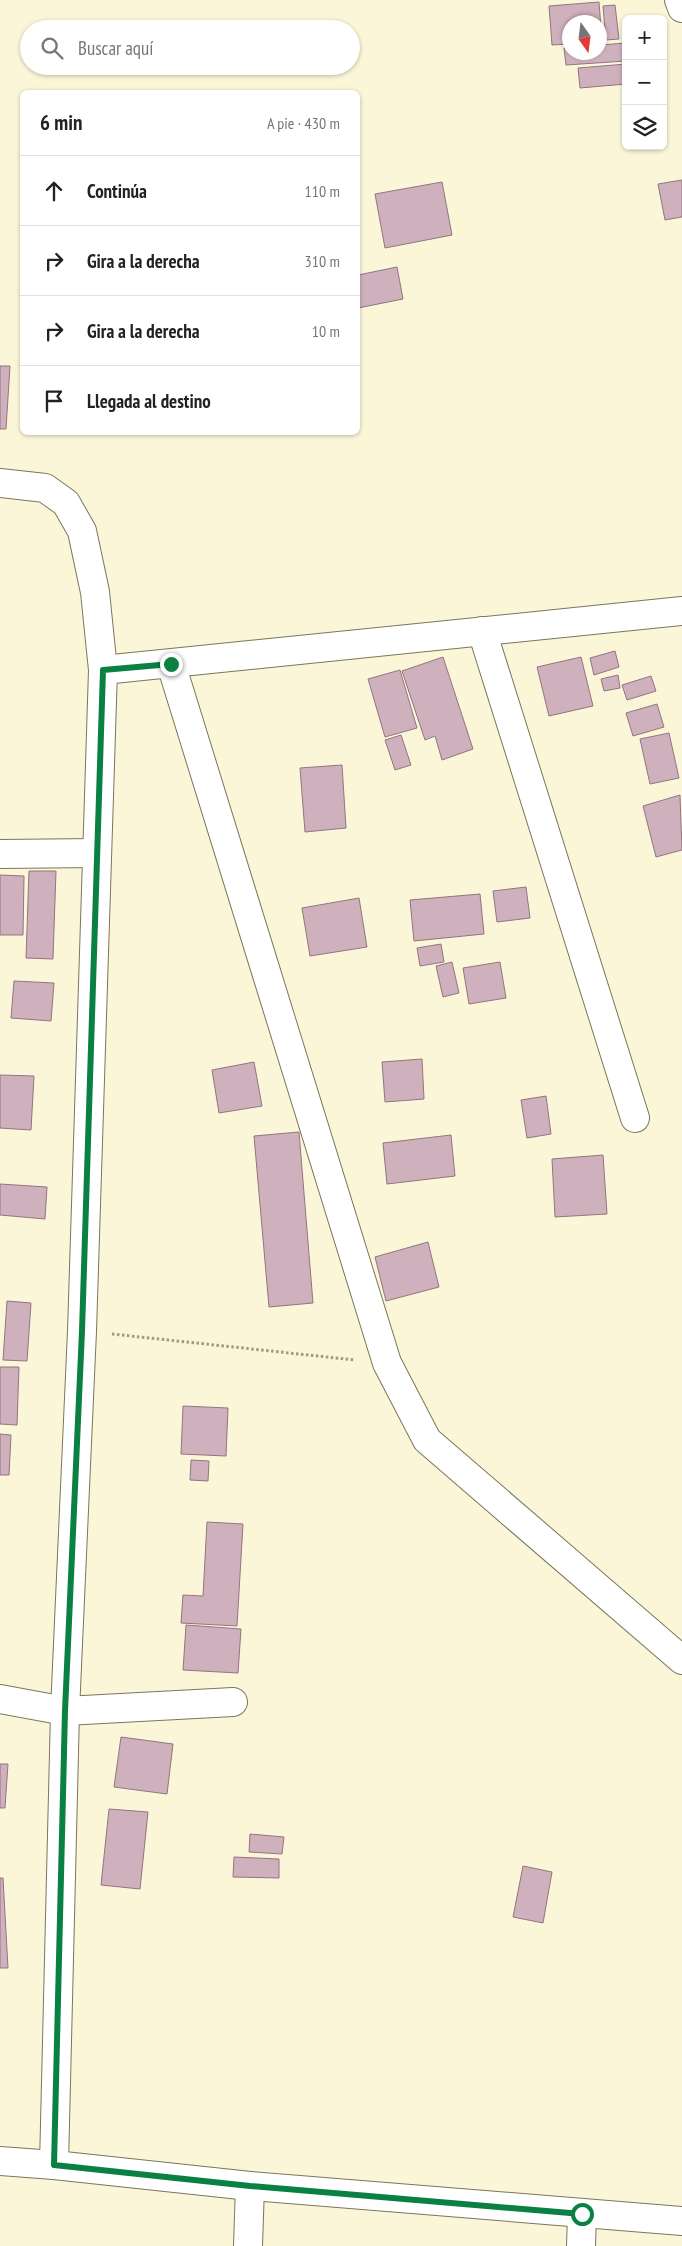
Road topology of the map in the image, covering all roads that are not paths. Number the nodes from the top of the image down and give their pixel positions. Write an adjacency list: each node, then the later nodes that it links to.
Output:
1 (679, 0): 2 (street)
2 (682, 8)
3 (0, 483): 7 (street)
4 (682, 611): 5 (street)
5 (482, 631): 6 (street); 10 (street)
6 (171, 664): 7 (street); 11 (street)
7 (103, 670): 8 (street)
8 (97, 853): 9 (street); 14 (street)
9 (0, 854)
10 (635, 1118)
11 (682, 1660)
12 (0, 1698): 14 (street)
13 (233, 1702): 14 (street)
14 (65, 1711): 16 (street)
15 (0, 2161): 16 (street)
16 (54, 2165): 17 (street)
17 (250, 2186): 18 (street); 20 (street)
18 (582, 2214): 19 (street); 21 (street)
19 (682, 2221)
20 (248, 2246)
21 (581, 2246)

